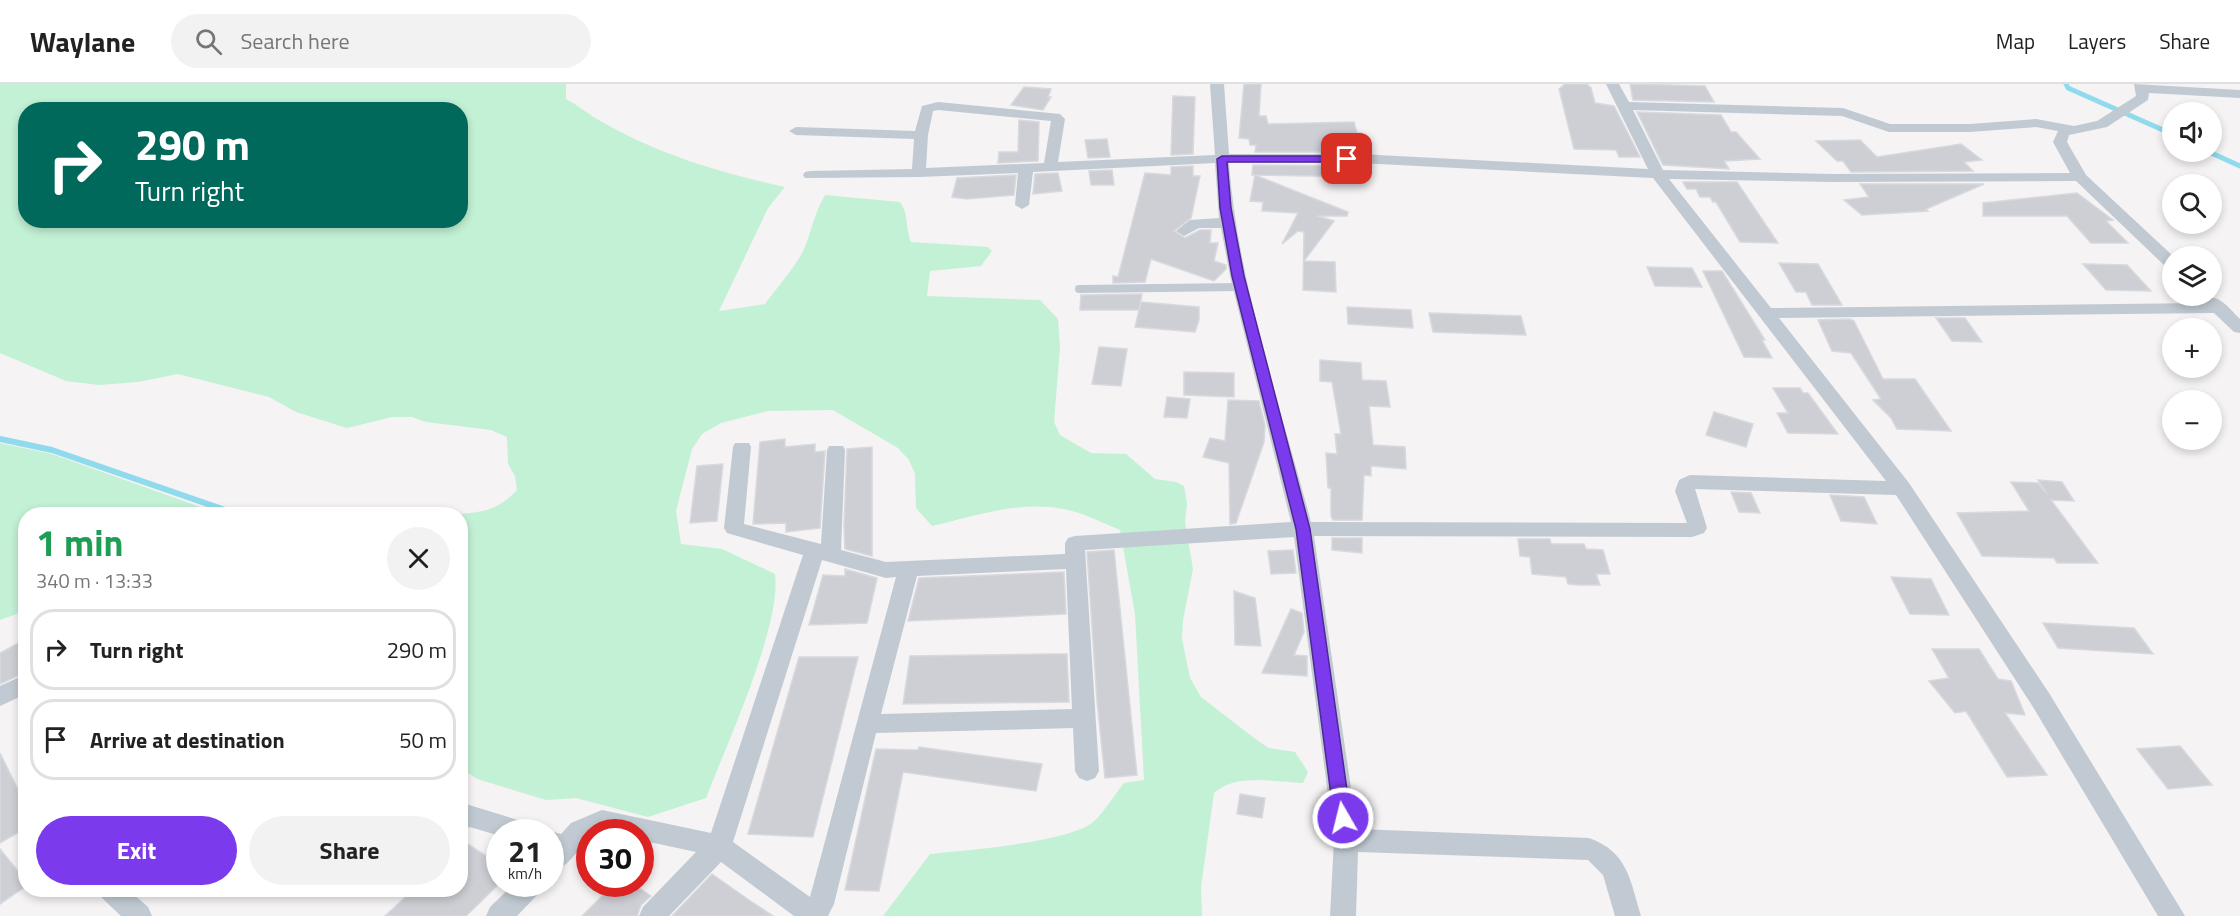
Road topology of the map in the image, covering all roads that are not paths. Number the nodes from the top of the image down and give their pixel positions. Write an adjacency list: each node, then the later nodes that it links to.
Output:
1 (1217, 84): 9 (street)
2 (1613, 84): 5 (street)
3 (2141, 87): 4 (street); 6 (street)
4 (2240, 94)
5 (1624, 106): 6 (street); 13 (street)
6 (2071, 129): 15 (street)
7 (796, 131): 8 (street)
8 (921, 135): 10 (street); 12 (street)
9 (1222, 159): 10 (street); 13 (street); 17 (street)
10 (1050, 168): 11 (street)
11 (1026, 169): 12 (street); 16 (street)
12 (918, 173): 14 (street)
13 (1657, 173): 15 (street); 23 (street)
14 (810, 175)
15 (2080, 177): 19 (street)
16 (1022, 205)
17 (1228, 223): 18 (street); 20 (street)
18 (1184, 231)
19 (2162, 255)
20 (1241, 287): 21 (lane); 28 (street)
21 (1080, 289)
22 (2219, 308): 23 (street); 24 (street)
23 (1766, 313): 27 (street)
24 (2240, 328)
25 (742, 447): 29 (street)
26 (836, 450): 29 (street)
27 (1902, 488): 28 (street); 50 (street)
28 (1303, 529): 30 (street); 39 (street)
29 (823, 553): 31 (street); 41 (street)
30 (1076, 561): 31 (street); 34 (street)
31 (909, 569): 35 (street)
32 (18, 687): 33 (street)
33 (0, 697)
34 (1084, 718): 35 (street); 36 (street)
35 (867, 724): 47 (street)
36 (1087, 771)
37 (468, 816): 38 (street)
38 (486, 821)
39 (1346, 840): 48 (street); 49 (street)
40 (564, 844): 41 (street)
41 (719, 846): 46 (street); 47 (street)
42 (119, 897): 44 (street)
43 (518, 897): 45 (street)
44 (139, 916)
45 (499, 916)
46 (652, 916)
47 (815, 916)
48 (1343, 916)
49 (1628, 916)
50 (2172, 916)

